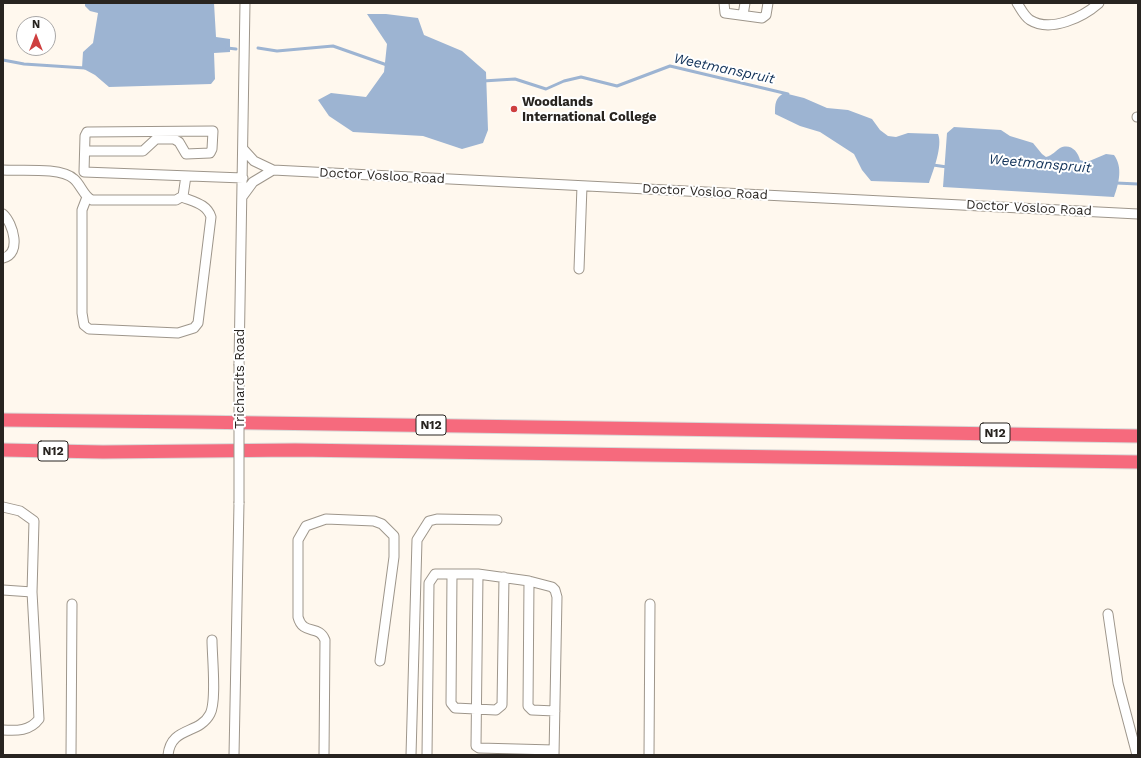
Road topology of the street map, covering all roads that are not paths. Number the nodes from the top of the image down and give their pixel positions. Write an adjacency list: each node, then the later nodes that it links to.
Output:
1 (245, 3): 9 (street, Trichardts Road)
2 (724, 3): 7 (street)
3 (744, 3): 7 (street)
4 (768, 3): 7 (street)
5 (1017, 3): 6 (street)
6 (1099, 3)
7 (744, 15)
8 (174, 134): 8 (street); 10 (street); 10 (street)
9 (244, 150): 12 (street, Doctor Vosloo Road); 14 (street, Trichardts Road)
10 (85, 151): 13 (street)
11 (3, 170): 16 (street)
12 (273, 170): 15 (street, Doctor Vosloo Road); 17 (street)
13 (186, 176): 14 (street); 18 (street)
14 (243, 178): 17 (street, Trichardts Road)
15 (582, 186): 20 (street, Doctor Vosloo Road); 23 (street)
16 (87, 197): 18 (street); 18 (street)
17 (242, 197): 49 (street, Trichardts Road, bridge)
18 (182, 198)
19 (3, 214): 21 (street)
20 (1138, 214)
21 (8, 233): 22 (street)
22 (3, 258)
23 (579, 269)
24 (3, 415): 26 (highway)
25 (3, 420): 26 (highway, N12)
26 (193, 422): 27 (highway, N12)
27 (1138, 436)
28 (3, 450): 29 (highway, N12)
29 (1138, 462)
30 (3, 507): 37 (street)
31 (497, 520): 51 (street)
32 (452, 574): 33 (street); 43 (street); 52 (street)
33 (478, 574): 34 (street); 43 (street)
34 (504, 577): 35 (street); 43 (street)
35 (529, 581): 44 (street); 44 (street)
36 (3, 590): 37 (street)
37 (32, 592): 45 (street)
38 (72, 604): 47 (street)
39 (650, 604): 53 (street)
40 (1108, 614): 54 (street)
41 (212, 640): 48 (street)
42 (380, 660): 50 (street)
43 (476, 709): 46 (street)
44 (555, 710): 46 (street)
45 (3, 730)
46 (554, 752)
47 (71, 755)
48 (168, 755)
49 (234, 755)
50 (324, 755)
51 (411, 755)
52 (427, 755)
53 (649, 755)
54 (1137, 755)

